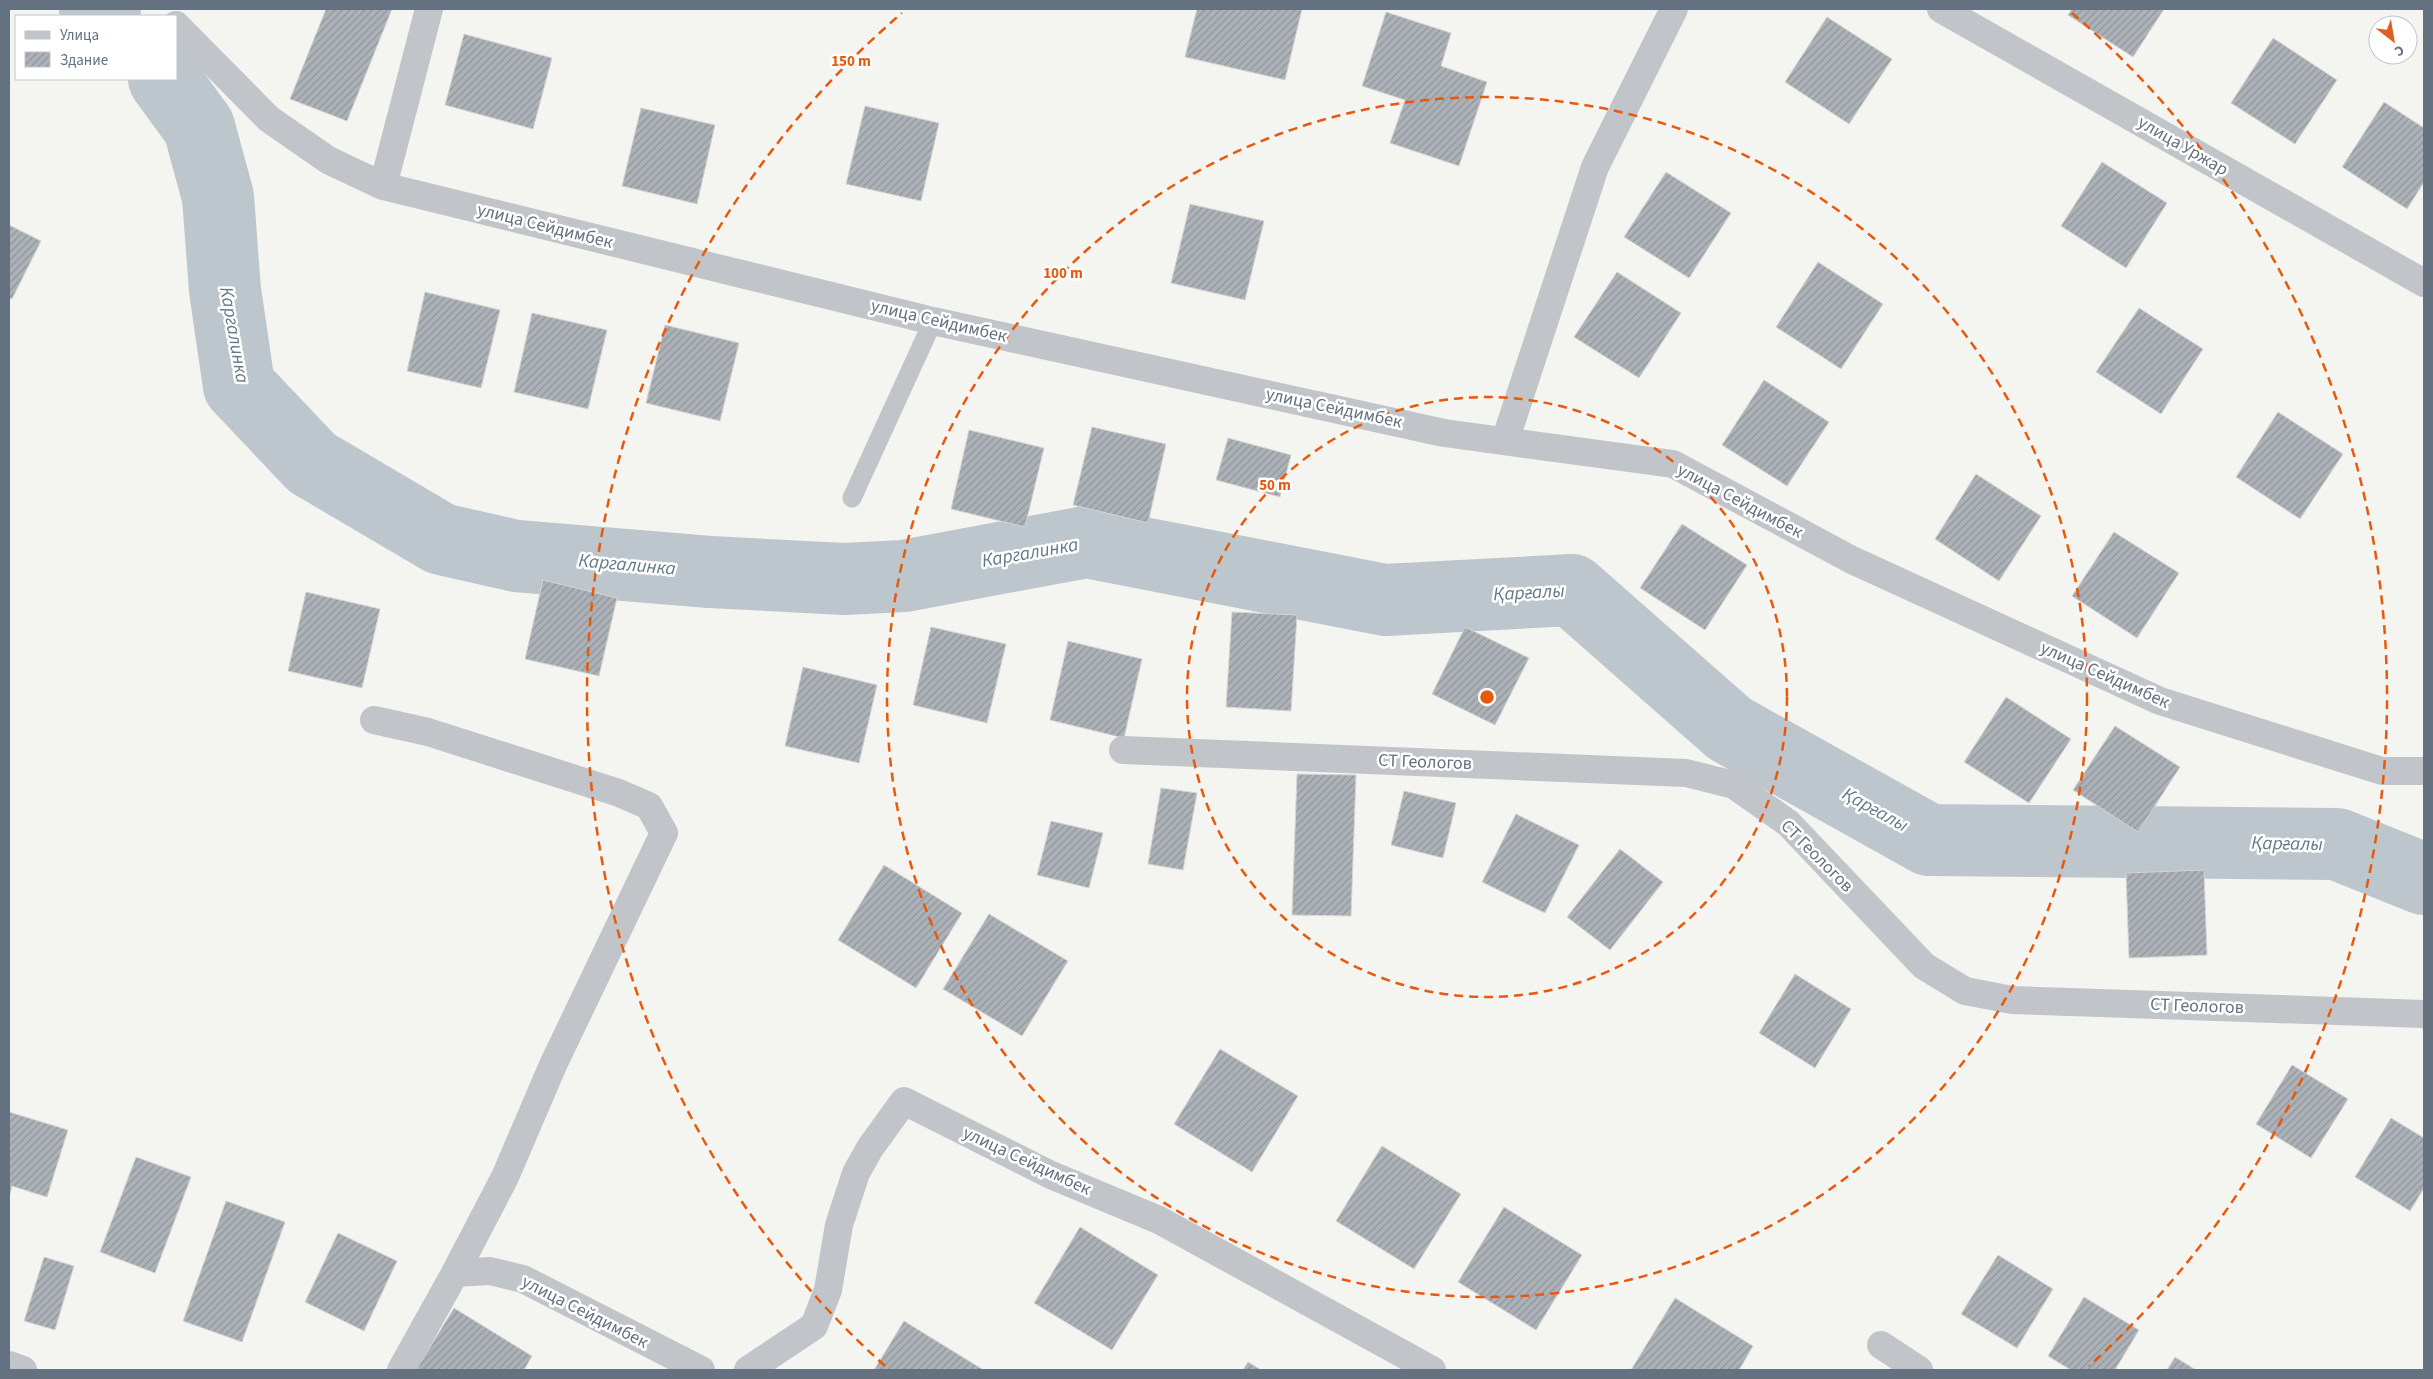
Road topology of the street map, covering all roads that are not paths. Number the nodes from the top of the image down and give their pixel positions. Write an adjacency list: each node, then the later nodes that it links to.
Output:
1 (429, 9): 5 (street)
2 (1674, 9): 8 (street)
3 (1942, 9): 6 (street, улица Уржар)
4 (178, 27): 5 (street, улица Сейдимбек)
5 (383, 186): 7 (street, улица Сейдимбек)
6 (2424, 283)
7 (933, 321): 8 (street, улица Сейдимбек); 9 (lane)
8 (1505, 440): 12 (street, улица Сейдимбек)
9 (852, 498)
10 (374, 720): 14 (street)
11 (1123, 750): 13 (street, СТ Геологов)
12 (2424, 771)
13 (2424, 1014)
14 (455, 1272): 19 (street); 20 (street, улица Сейдимбек)
15 (1881, 1345): 22 (street)
16 (9, 1365): 18 (street)
17 (754, 1369): 21 (street, улица Сейдимбек)
18 (23, 1370)
19 (400, 1370)
20 (702, 1370)
21 (1432, 1370)
22 (1919, 1370)

